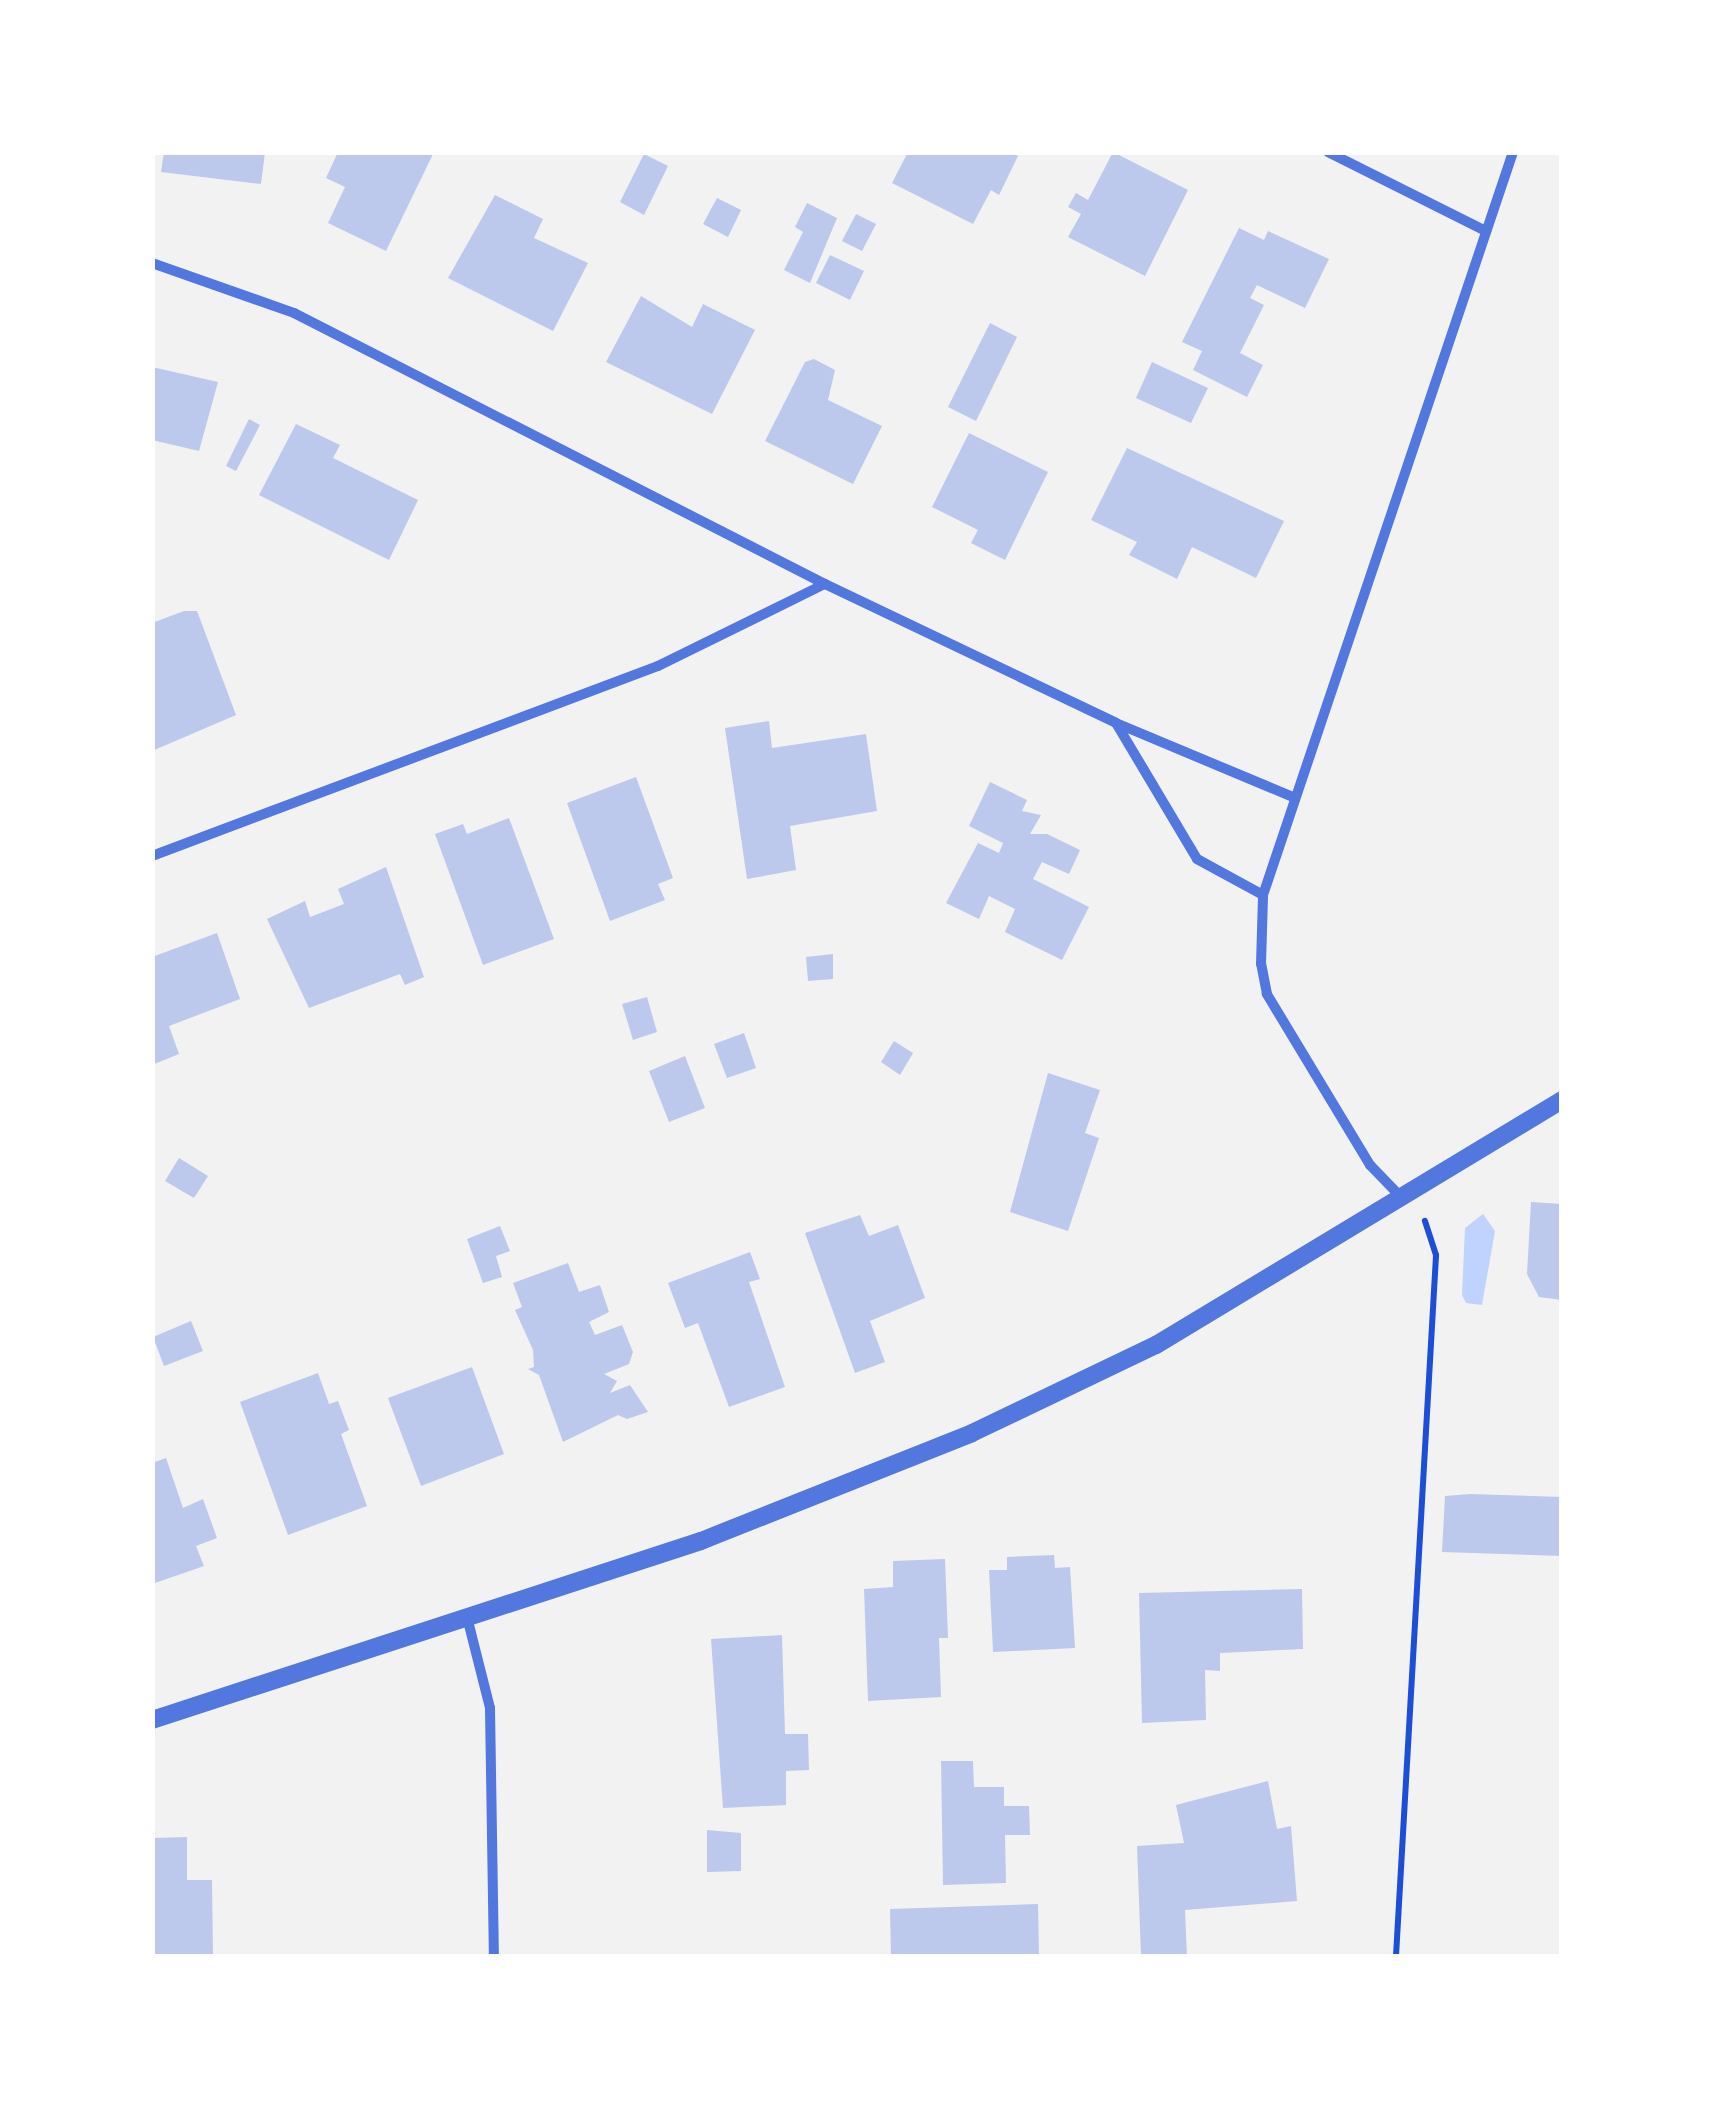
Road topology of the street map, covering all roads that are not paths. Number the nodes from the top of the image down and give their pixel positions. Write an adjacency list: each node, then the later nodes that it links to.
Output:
1 (1328, 152): 3 (street)
2 (1513, 152): 3 (street)
3 (1486, 231): 7 (street)
4 (152, 262): 5 (street)
5 (825, 584): 6 (street); 8 (street)
6 (1116, 722): 7 (street); 9 (street)
7 (1295, 798): 9 (street)
8 (152, 856)
9 (1263, 894): 11 (street)
10 (1562, 1100): 11 (street)
11 (1400, 1195): 12 (street)
12 (467, 1617): 13 (street); 14 (street)
13 (152, 1720)
14 (494, 1956)

